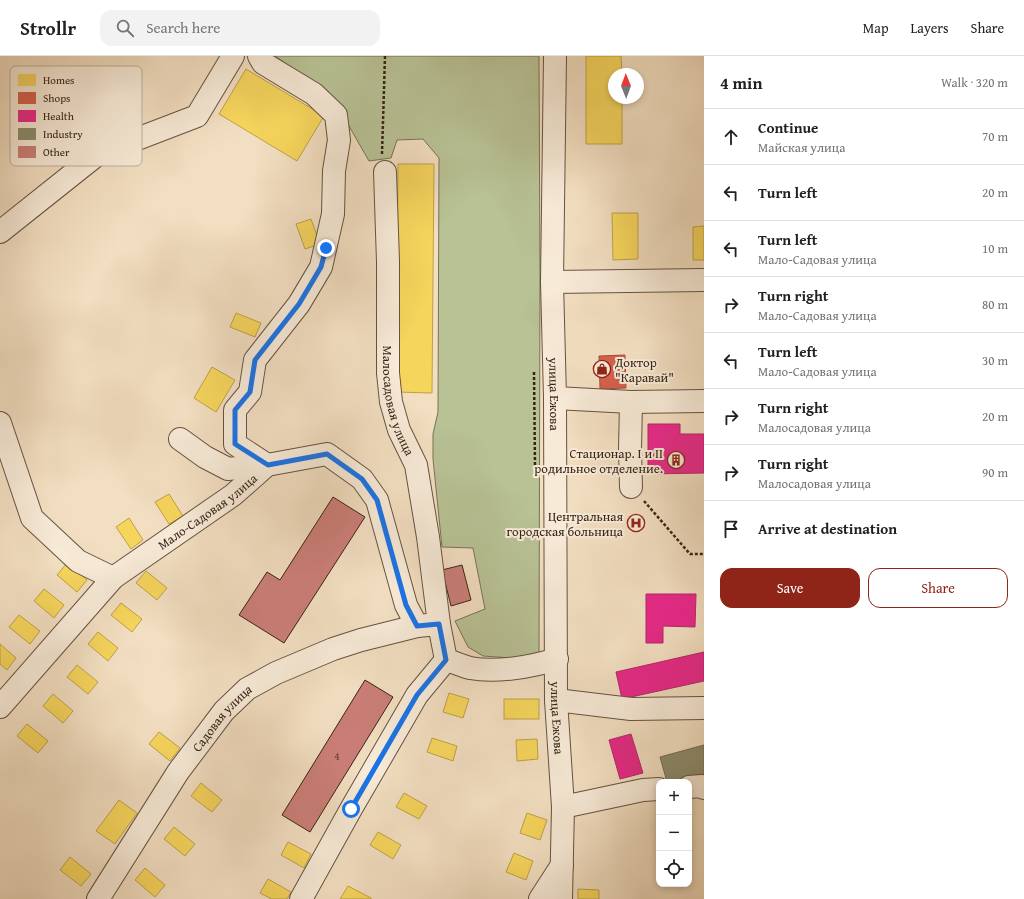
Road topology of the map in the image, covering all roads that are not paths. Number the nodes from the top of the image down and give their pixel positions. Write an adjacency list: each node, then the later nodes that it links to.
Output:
1 (233, 56): 4 (street)
2 (259, 56): 15 (street)
3 (555, 56): 9 (street, улица Ежова)
4 (142, 137)
5 (83, 166): 7 (street)
6 (385, 172): 18 (street, Малосадовая улица)
7 (0, 232)
8 (704, 280): 9 (street)
9 (552, 282): 10 (street, улица Ежова)
10 (555, 398): 12 (street); 20 (street, улица Ежова)
11 (704, 401): 12 (street)
12 (631, 402): 16 (street)
13 (0, 423): 17 (street)
14 (180, 439): 15 (street)
15 (268, 465): 17 (street, Мало-Садовая улица); 19 (street, Мало-Садовая улица)
16 (631, 487)
17 (113, 578): 23 (street, Мало-Садовая улица)
18 (439, 624): 19 (street); 21 (street, Малосадовая улица)
19 (417, 626): 30 (street, Садовая улица)
20 (556, 659): 21 (street); 22 (street, улица Ежова)
21 (446, 660): 31 (street)
22 (556, 700): 24 (street); 28 (street, улица Ежова)
23 (0, 707)
24 (704, 708)
25 (692, 787): 26 (street)
26 (704, 788)
27 (656, 789): 28 (street)
28 (563, 807): 29 (street, улица Ежова)
29 (562, 864): 32 (street); 33 (street, улица Ежова)
30 (98, 899)
31 (301, 899)
32 (540, 899)
33 (561, 899)

